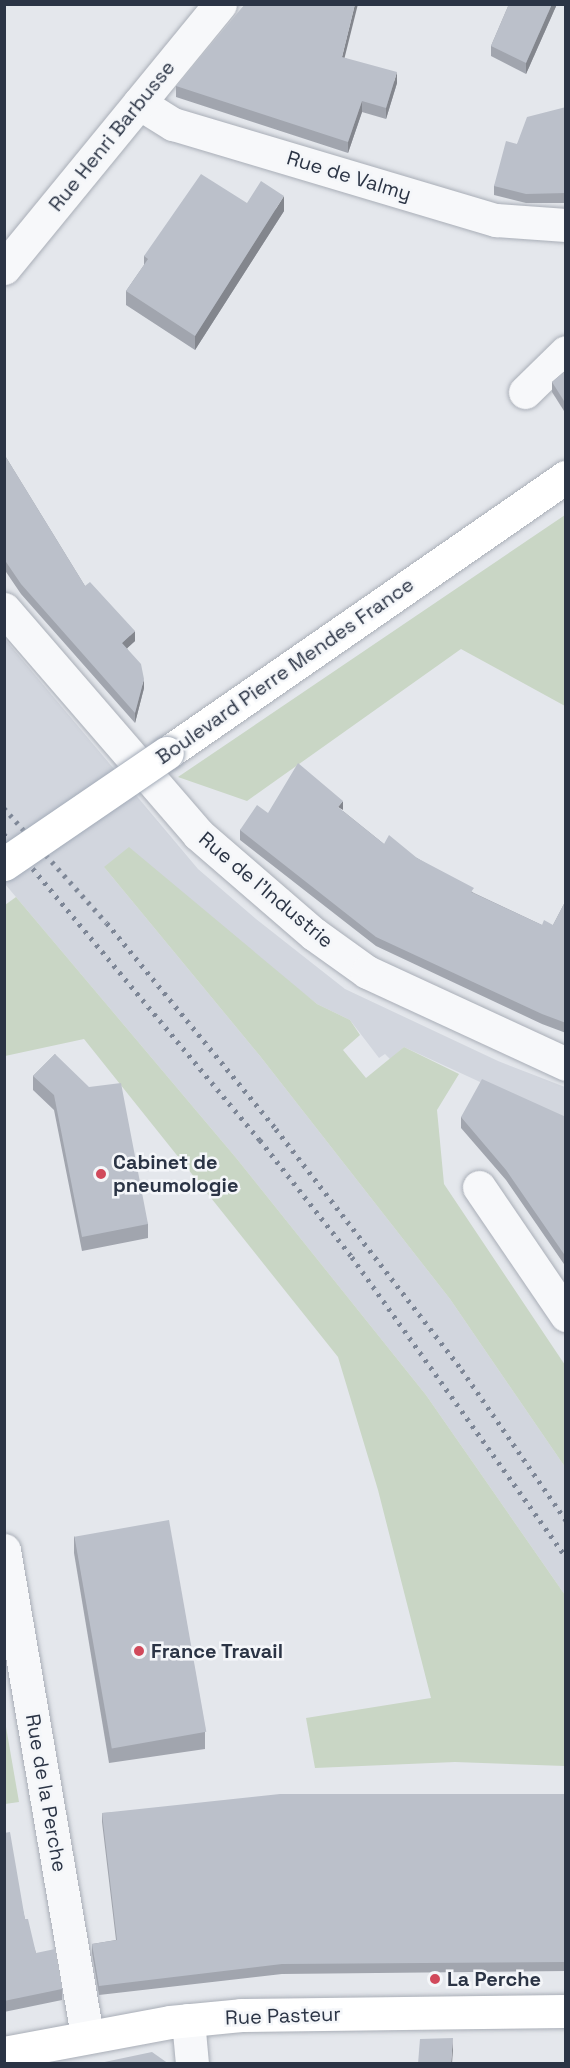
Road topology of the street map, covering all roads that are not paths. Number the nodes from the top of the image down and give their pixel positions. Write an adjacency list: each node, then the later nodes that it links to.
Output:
1 (220, 4): 2 (street, Rue Henri Barbusse)
2 (139, 103): 3 (street, Rue de Valmy); 4 (street, Rue Henri Barbusse)
3 (566, 225)
4 (4, 268)
5 (566, 352): 6 (street)
6 (525, 392)
7 (566, 477): 9 (main road, Boulevard Pierre Mendes France, bridge)
8 (4, 609): 10 (street, Rue de l'Industrie)
9 (4, 864)
10 (566, 1064)
11 (479, 1187): 12 (street)
12 (566, 1315)
13 (4, 1550): 16 (street, Rue de la Perche)
14 (566, 2011): 15 (main road, Rue Pasteur)
15 (188, 2020): 16 (main road, Rue Pasteur); 18 (street)
16 (87, 2037): 17 (main road, Rue Pasteur)
17 (4, 2053)
18 (192, 2064)

